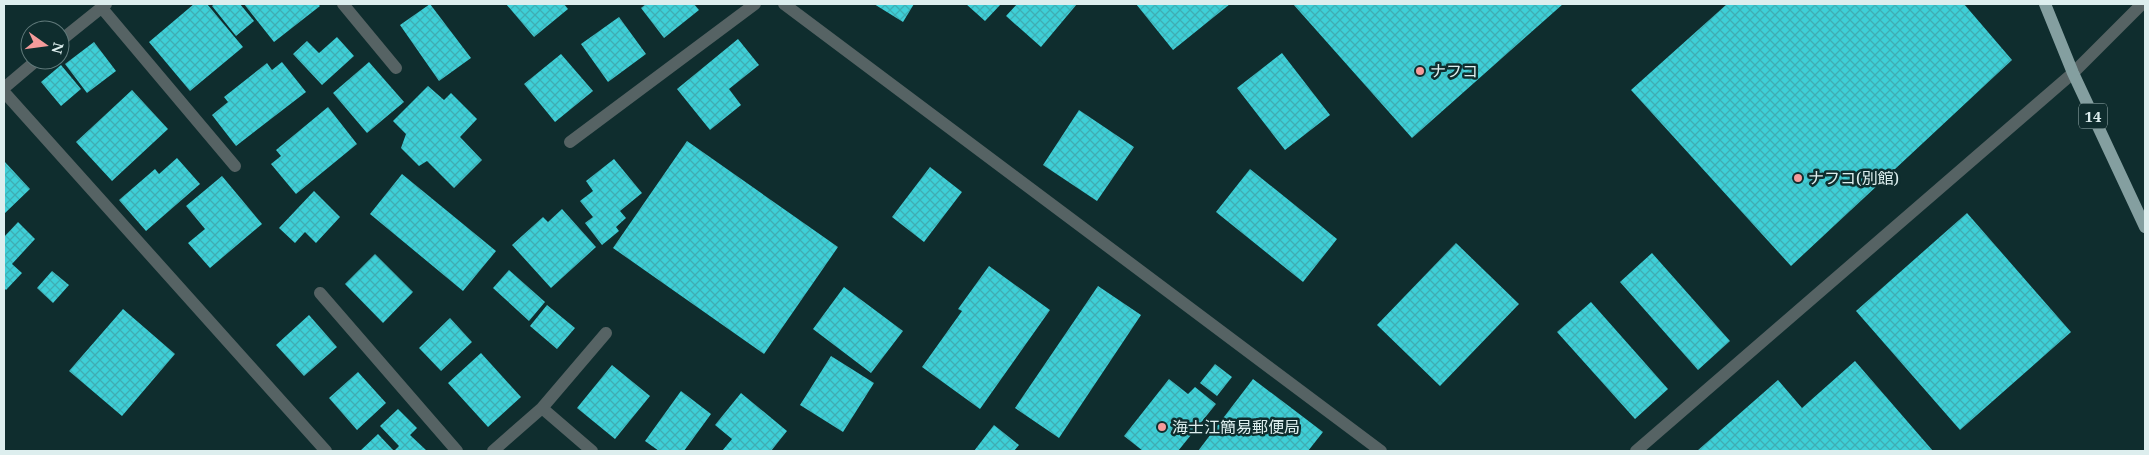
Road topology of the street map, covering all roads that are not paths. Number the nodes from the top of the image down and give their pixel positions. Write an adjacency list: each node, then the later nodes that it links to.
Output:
1 (343, 4): 8 (street)
2 (755, 4): 13 (street)
3 (784, 4): 23 (street)
4 (2045, 4): 10 (main road, 14)
5 (2142, 4): 10 (street)
6 (104, 6): 7 (street); 14 (street)
7 (70, 33)
8 (396, 68)
9 (25, 70): 11 (street)
10 (2073, 73): 15 (main road, 14); 24 (street)
11 (4, 88)
12 (4, 92): 19 (street)
13 (570, 142)
14 (235, 166)
15 (2145, 227)
16 (320, 293): 20 (street)
17 (606, 332): 18 (street)
18 (542, 408): 21 (street); 22 (street)
19 (326, 451)
20 (457, 451)
21 (493, 451)
22 (592, 451)
23 (1381, 451)
24 (1636, 451)

